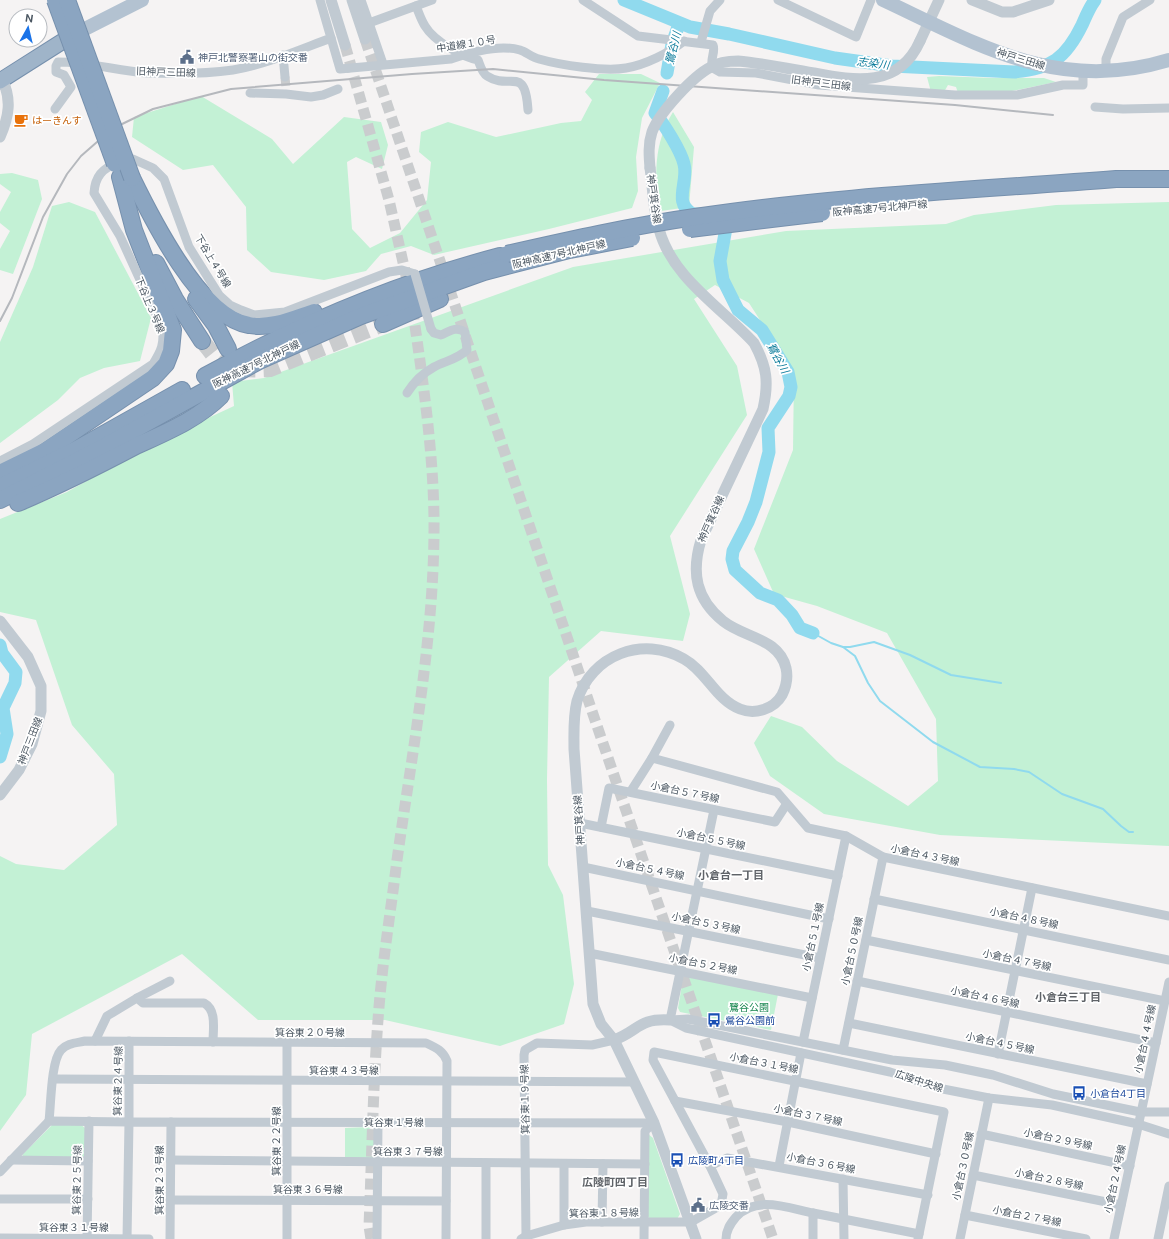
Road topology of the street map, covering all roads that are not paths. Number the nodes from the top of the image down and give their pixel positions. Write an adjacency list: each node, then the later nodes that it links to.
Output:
1 (48, 0): 24 (highway)
2 (55, 0): 49 (highway, bridge)
3 (61, 0): 24 (highway)
4 (67, 0): 49 (highway, bridge)
5 (122, 0): 24 (main road)
6 (142, 0): 24 (main road)
7 (320, 0): 25 (street)
8 (331, 0): 29 (street)
9 (352, 0): 26 (street)
10 (361, 0): 23 (street)
11 (432, 0): 21 (street)
12 (583, 0): 28 (street)
13 (720, 0): 27 (street)
14 (778, 0): 15 (street)
15 (871, 0)
16 (883, 0): 22 (main road, 神戸三田線)
17 (939, 0): 22 (street)
18 (972, 0): 19 (street)
19 (1049, 0)
20 (1150, 0): 36 (street)
21 (416, 6): 23 (street); 30 (street)
22 (928, 21): 35 (main road, 神戸三田線); 39 (street, 神戸箕谷線, bridge)
23 (369, 23): 34 (street)
24 (67, 30): 33 (street); 37 (highway)
25 (331, 38): 31 (street, 旧神戸三田線); 34 (street, 中道線１０号)
26 (365, 39)
27 (702, 40): 28 (street); 39 (street, 旧神戸三田線)
28 (676, 44): 30 (street, 中道線１０号)
29 (345, 45)
30 (464, 54): 34 (street, 中道線１０号); 45 (street)
31 (283, 55): 33 (street, 旧神戸三田線); 38 (street)
32 (1169, 60): 36 (main road, 神戸三田線)
33 (84, 64): 44 (street, 旧神戸三田線); 46 (street)
34 (383, 64)
35 (1079, 71): 36 (main road, 神戸三田線); 39 (street, 旧神戸三田線)
36 (1106, 71)
37 (1, 76): 47 (street)
38 (285, 77)
39 (882, 84): 71 (street, 神戸箕谷線, bridge)
40 (338, 89): 41 (street)
41 (250, 93)
42 (1095, 107): 43 (street)
43 (1169, 108)
44 (55, 109)
45 (528, 110)
46 (105, 123)
47 (0, 137)
48 (111, 138): 49 (street)
49 (124, 175): 53 (highway); 55 (highway); 56 (highway); 57 (street, 下谷上４号線, bridge); 59 (street, 下谷上３号線); 60 (highway)
50 (1169, 179): 53 (highway, 阪神高速7号北神戸線, bridge)
51 (1169, 190): 52 (highway, 阪神高速7号北神戸線, bridge)
52 (569, 250): 54 (highway); 62 (highway, 阪神高速7号北神戸線)
53 (476, 262): 61 (highway, 阪神高速7号北神戸線)
54 (383, 324)
55 (202, 341)
56 (228, 349)
57 (407, 393)
58 (221, 396): 63 (highway)
59 (0, 461)
60 (0, 473)
61 (0, 487)
62 (0, 500)
63 (0, 510)
64 (0, 621): 68 (street, 神戸三田線)
65 (670, 725): 66 (street)
66 (652, 758): 67 (street); 69 (street, 小倉台４３号線)
67 (631, 791): 70 (street, 小倉台５７号線); 72 (street, 小倉台５７号線)
68 (0, 794)
69 (786, 805): 70 (street, 小倉台５７号線); 73 (street, 小倉台４３号線)
70 (714, 810): 74 (street)
71 (580, 823): 72 (street, 小倉台５５号線); 76 (street, 神戸箕谷線)
72 (601, 827): 74 (street, 小倉台５５号線)
73 (846, 836): 75 (street, 小倉台４３号線); 77 (street, 小倉台５１号線)
74 (706, 850): 77 (street, 小倉台５５号線); 79 (street)
75 (883, 857): 78 (street, 小倉台４３号線); 80 (street, 小倉台５０号線)
76 (583, 867): 79 (street, 小倉台５４号線); 81 (street, 神戸箕谷線)
77 (838, 876): 83 (street, 小倉台５１号線)
78 (1032, 888): 82 (street, 小倉台４３号線); 84 (street)
79 (698, 890): 83 (street, 小倉台５４号線); 85 (street)
80 (874, 898): 84 (street, 小倉台４８号線); 86 (street, 小倉台５０号線)
81 (587, 911): 85 (street, 小倉台５３号線); 87 (street, 神戸箕谷線)
82 (1169, 916)
83 (829, 919): 88 (street, 小倉台５１号線)
84 (1024, 929): 89 (street, 小倉台４８号線); 90 (street)
85 (689, 931): 88 (street, 小倉台５３号線); 91 (street)
86 (866, 940): 90 (street, 小倉台４７号線); 93 (street, 小倉台５０号線)
87 (589, 953): 91 (street, 小倉台５２号線); 101 (street, 神戸箕谷線)
88 (820, 958): 96 (street, 小倉台５１号線)
89 (1169, 960)
90 (1015, 970): 97 (street, 小倉台４７号線); 98 (street)
91 (680, 971): 96 (street, 小倉台５２号線); 99 (street)
92 (170, 981): 95 (street)
93 (857, 981): 98 (street, 小倉台４６号線); 100 (street, 小倉台５０号線)
94 (1169, 982): 97 (street, 小倉台４４号線)
95 (137, 998): 102 (street); 104 (street)
96 (812, 998): 105 (street, 小倉台５１号線)
97 (1165, 1002): 107 (street, 小倉台４４号線)
98 (1006, 1012): 107 (street, 小倉台４６号線); 110 (street)
99 (670, 1020): 101 (street, 広陵中央線); 105 (street, 広陵中央線); 109 (street, 広陵中央線)
100 (849, 1023): 108 (street, 小倉台５０号線); 110 (street, 小倉台４５号線)
101 (614, 1040): 116 (street, 箕谷東１９号線); 117 (street)
102 (95, 1041): 103 (street, 箕谷東２０号線); 111 (street, 箕谷東２０号線)
103 (129, 1042): 104 (street, 箕谷東２０号線); 112 (street, 箕谷東２４号線)
104 (213, 1042): 106 (street, 箕谷東２０号線)
105 (804, 1042): 108 (street, 広陵中央線)
106 (288, 1043): 113 (street, 箕谷東２２号線); 115 (street, 箕谷東２０号線)
107 (1156, 1043): 118 (street, 小倉台４４号線)
108 (843, 1050): 121 (street, 広陵中央線)
109 (801, 1053): 114 (street); 119 (street, 広陵中央線)
110 (998, 1054): 118 (street, 小倉台４５号線)
111 (54, 1080): 112 (street, 箕谷東４３号線); 123 (street, 箕谷東２０号線)
112 (129, 1080): 113 (street, 箕谷東４３号線); 125 (street, 箕谷東２４号線)
113 (287, 1081): 115 (street, 箕谷東４３号線); 127 (street, 箕谷東２２号線)
114 (796, 1081): 120 (street, 小倉台３１号線); 130 (street); 136 (street, 小倉台３１号線)
115 (447, 1082): 116 (street, 箕谷東４３号線); 129 (street, 箕谷東２０号線)
116 (525, 1082): 117 (street, 箕谷東４３号線); 131 (street, 箕谷東１９号線)
117 (634, 1082): 132 (street)
118 (1147, 1084): 121 (street, 小倉台４４号線)
119 (989, 1098): 133 (street, 広陵中央線); 134 (street, 小倉台３０号線)
120 (675, 1101): 130 (street, 小倉台３７号線); 148 (street, 小倉台３１号線)
121 (1140, 1112): 122 (street, 広陵中央線); 133 (street, 小倉台４４号線)
122 (1169, 1112)
123 (49, 1121): 124 (street); 137 (street)
124 (89, 1121): 125 (street); 139 (street, 箕谷東２５号線)
125 (128, 1122): 126 (street, 箕谷東１号線); 175 (street)
126 (170, 1122): 127 (street, 箕谷東１号線); 138 (street, 箕谷東２３号線)
127 (287, 1122): 128 (street, 箕谷東１号線); 140 (street, 箕谷東２２号線)
128 (378, 1122): 129 (street, 箕谷東１号線); 141 (street)
129 (447, 1122): 131 (street, 箕谷東１号線); 142 (street, 箕谷東２０号線)
130 (788, 1122): 136 (street, 小倉台３７号線); 149 (street)
131 (526, 1123): 132 (street, 箕谷東１号線); 144 (street, 箕谷東１９号線)
132 (654, 1123): 147 (street); 168 (street)
133 (1138, 1124): 135 (street, 広陵中央線); 150 (street, 小倉台２４号線)
134 (981, 1134): 150 (street, 小倉台２９号線); 152 (street, 小倉台３０号線)
135 (1169, 1134)
136 (936, 1154): 155 (street, 小倉台３１号線)
137 (11, 1160): 139 (street); 151 (street)
138 (170, 1160): 140 (street, 箕谷東３７号線); 158 (street, 箕谷東２３号線)
139 (88, 1161): 157 (street, 箕谷東２５号線)
140 (287, 1161): 141 (street, 箕谷東３７号線); 159 (street, 箕谷東２２号線)
141 (378, 1162): 142 (street, 箕谷東３７号線); 160 (street)
142 (447, 1163): 143 (street, 箕谷東３７号線); 161 (street, 箕谷東２０号線)
143 (486, 1163): 144 (street, 箕谷東３７号線); 181 (street)
144 (526, 1163): 145 (street, 箕谷東３７号線); 171 (street, 箕谷東１９号線)
145 (564, 1164): 146 (street, 箕谷東３７号線); 170 (street)
146 (603, 1164): 147 (street, 箕谷東３７号線); 167 (street)
147 (645, 1164): 169 (street)
148 (710, 1166): 149 (street, 小倉台３６号線); 168 (street, 小倉台３１号線)
149 (779, 1166): 153 (street, 小倉台３６号線)
150 (1130, 1166): 162 (street, 小倉台２４号線)
151 (0, 1172)
152 (973, 1175): 162 (street, 小倉台２８号線); 164 (street, 小倉台３０号線)
153 (844, 1179): 155 (street, 小倉台３６号線); 166 (street)
154 (1169, 1186): 165 (street)
155 (928, 1194): 172 (street, 小倉台３１号線)
156 (0, 1199): 157 (street)
157 (88, 1199): 174 (street, 箕谷東２５号線)
158 (170, 1200): 159 (street, 箕谷東３６号線); 177 (street, 箕谷東２３号線)
159 (287, 1200): 160 (street, 箕谷東３６号線); 178 (street, 箕谷東２２号線)
160 (377, 1200): 161 (street, 箕谷東３６号線); 179 (street)
161 (446, 1201): 180 (street, 箕谷東２０号線)
162 (1121, 1206): 189 (street, 小倉台２４号線)
163 (812, 1213): 166 (street); 184 (street); 185 (street)
164 (965, 1214): 187 (street, 小倉台３０号線); 188 (street, 小倉台２７号線)
165 (1166, 1214): 190 (street)
166 (844, 1219): 172 (street); 186 (street)
167 (602, 1222): 169 (street, 箕谷東１８号線); 170 (street, 箕谷東１８号線)
168 (691, 1222): 169 (street, 箕谷東１８号線); 183 (street)
169 (644, 1223): 182 (street)
170 (564, 1225): 171 (street, 箕谷東１８号線)
171 (524, 1237)
172 (919, 1237)
173 (0, 1238): 174 (street, 箕谷東３１号線)
174 (88, 1239): 175 (street, 箕谷東３１号線)
175 (127, 1239): 176 (street, 箕谷東３１号線)
176 (149, 1239)
177 (170, 1239)
178 (287, 1239)
179 (377, 1239)
180 (446, 1239)
181 (486, 1239)
182 (644, 1239)
183 (696, 1239)
184 (726, 1239)
185 (813, 1239)
186 (844, 1239)
187 (960, 1239)
188 (1086, 1239)
189 (1114, 1239)
190 (1158, 1239)

